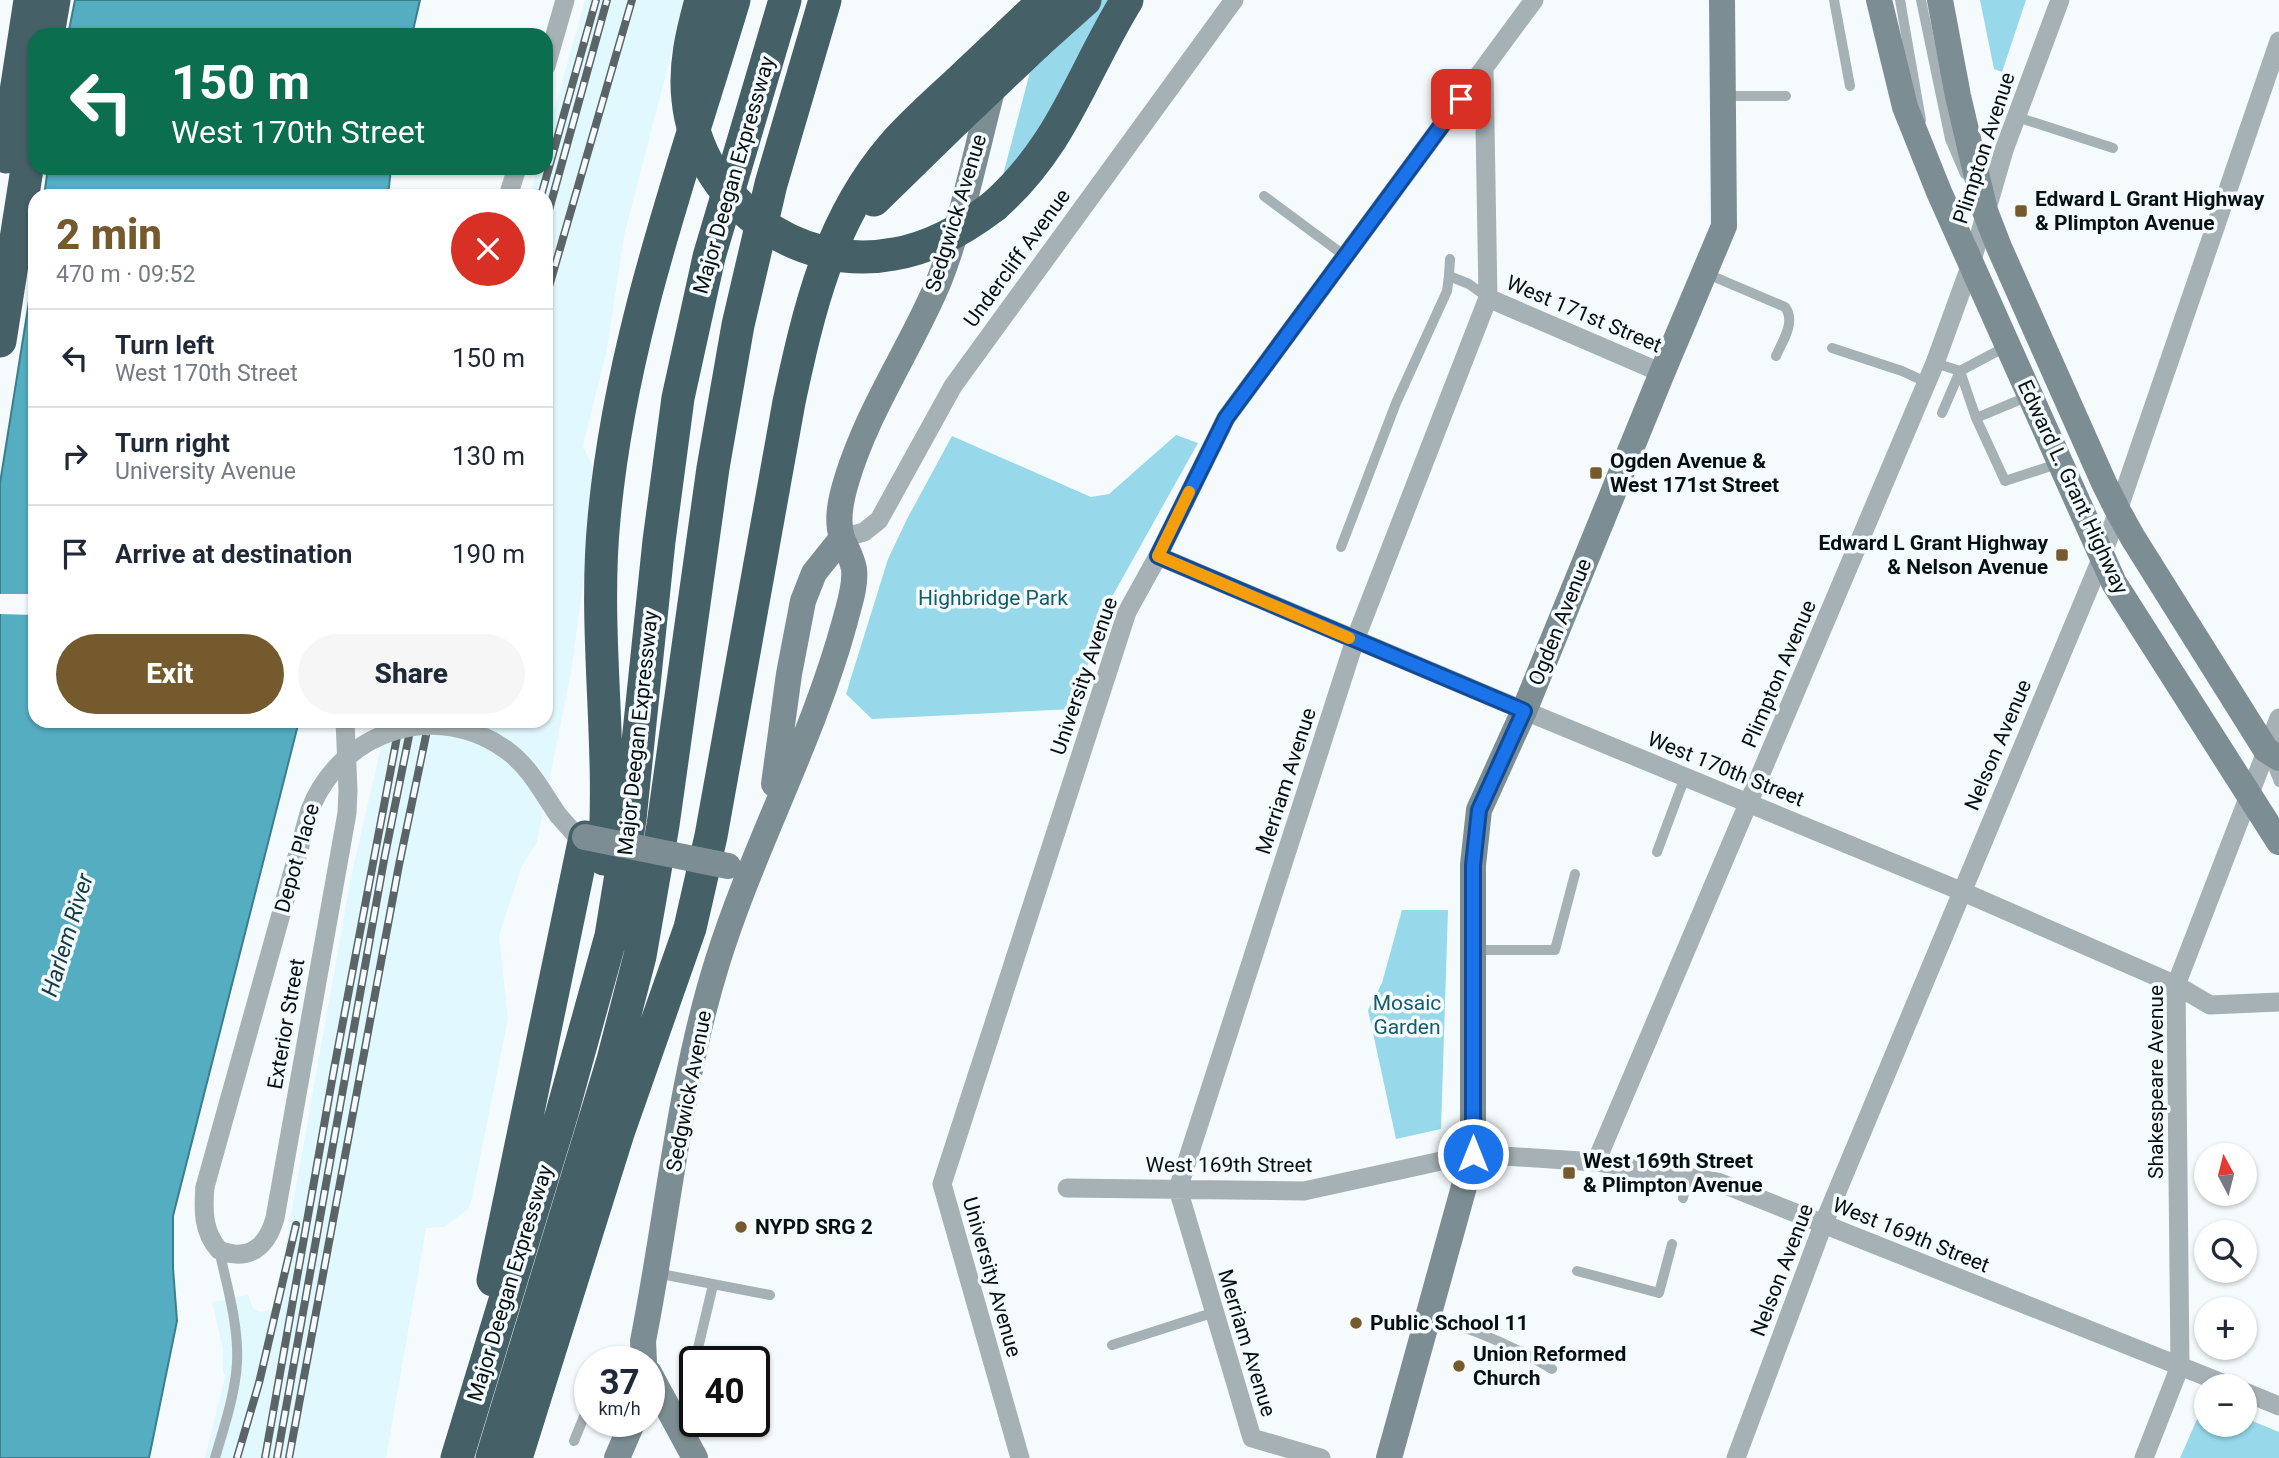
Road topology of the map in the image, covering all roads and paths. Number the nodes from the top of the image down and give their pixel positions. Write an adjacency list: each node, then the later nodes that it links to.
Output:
1 (30, 0): 32 (highway)
2 (54, 0): 21 (highway)
3 (565, 0): 23 (street)
4 (701, 0): 11 (highway, bridge)
5 (734, 0): 80 (highway)
6 (785, 0): 80 (highway, Major Deegan Expressway)
7 (825, 0): 111 (highway, Major Deegan Expressway)
8 (1016, 0): 55 (main road, Sedgwick Avenue)
9 (1045, 0): 41 (highway, bridge)
10 (1084, 0): 41 (highway, bridge)
11 (1127, 0)
12 (1234, 0): 55 (street, Undercliff Avenue)
13 (1534, 0): 24 (street, University Avenue)
14 (1722, 0): 26 (main road, Ogden Avenue)
15 (1834, 0): 25 (lane)
16 (1879, 0): 30 (main road, Edward L. Grant Highway)
17 (1900, 0): 30 (lane, Edward L. Grant Highway)
18 (1921, 0): 34 (lane, Edward L. Grant Highway)
19 (1940, 0): 34 (main road, Edward L. Grant Highway)
20 (2060, 0): 28 (street, Plimpton Avenue)
21 (49, 28)
22 (2279, 41): 54 (street, Nelson Avenue)
23 (553, 42)
24 (1484, 68): 35 (street, University Avenue); 40 (street, Merriam Avenue)
25 (1850, 86)
26 (1723, 96): 27 (lane); 38 (main road, Ogden Avenue)
27 (1786, 96)
28 (2017, 117): 29 (lane); 34 (street, Plimpton Avenue)
29 (2113, 148)
30 (1924, 150): 37 (main road, Edward L. Grant Highway)
31 (28, 163): 42 (highway)
32 (0, 192)
33 (1264, 196): 35 (lane)
34 (1985, 211): 37 (street, Plimpton Avenue); 54 (main road, Edward L. Grant Highway)
35 (1345, 256): 57 (street, University Avenue)
36 (1450, 259): 39 (lane)
37 (1971, 264): 43 (main road, Edward L. Grant Highway); 46 (street, Plimpton Avenue)
38 (1704, 272): 45 (lane); 48 (main road, Ogden Avenue)
39 (1449, 276): 40 (lane); 56 (lane)
40 (1488, 298): 48 (street, West 171st Street); 59 (street, Merriam Avenue)
41 (810, 315): 112 (highway)
42 (0, 341)
43 (2008, 345): 47 (lane); 50 (main road, Edward L. Grant Highway)
44 (1832, 348): 49 (lane)
45 (1776, 356)
46 (1935, 363): 47 (lane); 49 (street, Plimpton Avenue)
47 (1960, 371): 51 (lane); 52 (lane)
48 (1661, 373): 60 (main road, Ogden Avenue)
49 (1926, 382): 69 (street, Plimpton Avenue)
50 (2030, 396): 52 (lane); 53 (main road, Edward L. Grant Highway)
51 (1942, 412)
52 (1976, 418): 53 (lane)
53 (2060, 463): 58 (main road, Edward L. Grant Highway)
54 (2118, 511): 58 (street, Nelson Avenue); 65 (main road, Edward L. Grant Highway)
55 (842, 538): 70 (main road, Sedgwick Avenue); 70 (main road, Sedgwick Avenue)
56 (1341, 547)
57 (1158, 556): 59 (street, West 170th Street); 115 (street, University Avenue)
58 (2102, 557): 68 (main road, Edward L. Grant Highway); 76 (street, Nelson Avenue)
59 (1355, 640): 60 (street, West 170th Street); 85 (street, Merriam Avenue)
60 (1524, 711): 66 (street, West 170th Street); 77 (main road, Ogden Avenue)
61 (2279, 718): 65 (street, Shakespeare Avenue)
62 (345, 728): 89 (street, Exterior Street)
63 (407, 728): 89 (street, Depot Place, bridge)
64 (454, 728): 71 (street, Depot Place, bridge)
65 (2272, 754): 67 (lane, Edward L. Grant Highway); 68 (street, Shakespeare Avenue)
66 (1685, 777): 69 (street, West 170th Street); 73 (lane)
67 (2279, 782)
68 (2248, 796): 72 (main road, Edward L. Grant Highway); 78 (street, Shakespeare Avenue)
69 (1750, 803): 76 (street, West 170th Street); 82 (street, Plimpton Avenue)
70 (766, 827): 74 (main road, Sedgwick Avenue)
71 (585, 837): 74 (main road, Depot Place, bridge); 105 (highway)
72 (2279, 842)
73 (1657, 852)
74 (739, 868): 91 (main road, Sedgwick Avenue)
75 (1575, 874): 77 (lane)
76 (1961, 891): 78 (street, West 170th Street); 87 (street, Nelson Avenue)
77 (1473, 950): 81 (main road, Ogden Avenue)
78 (2176, 985): 79 (street, West 170th Street); 99 (street, Shakespeare Avenue)
79 (2279, 1002)
80 (582, 1041): 105 (highway, Major Deegan Expressway)
81 (1473, 1154): 82 (street, West 169th Street); 85 (street, West 169th Street); 95 (main road, Ogden Avenue)
82 (1596, 1162): 83 (street, West 169th Street)
83 (1687, 1177): 86 (lane); 87 (street, West 169th Street)
84 (1067, 1188): 85 (street, West 169th Street)
85 (1178, 1189): 94 (street, Merriam Avenue)
86 (1683, 1198)
87 (1823, 1225): 99 (street, West 169th Street); 118 (street, Nelson Avenue)
88 (1672, 1244): 90 (lane)
89 (219, 1250): 109 (lane)
90 (1577, 1270)
91 (655, 1273): 92 (lane); 97 (main road, Sedgwick Avenue)
92 (713, 1285): 93 (lane); 98 (lane)
93 (770, 1295)
94 (1214, 1312): 96 (lane); 116 (street, Merriam Avenue)
95 (1428, 1317): 100 (lane); 117 (main road, Ogden Avenue)
96 (1112, 1345)
97 (644, 1346)
98 (698, 1346)
99 (2180, 1366): 101 (street, West 169th Street); 119 (street, Shakespeare Avenue)
100 (1552, 1369)
101 (2200, 1374)
102 (2257, 1397): 104 (street)
103 (665, 1403): 114 (main road)
104 (2279, 1406)
105 (468, 1421): 110 (highway, Major Deegan Expressway)
106 (576, 1437): 108 (lane)
107 (626, 1437): 113 (main road)
108 (574, 1441)
109 (215, 1458)
110 (457, 1458)
111 (492, 1458)
112 (516, 1458)
113 (617, 1458)
114 (695, 1458)
115 (1020, 1458)
116 (1321, 1458)
117 (1389, 1458)
118 (1736, 1458)
119 (2144, 1458)

